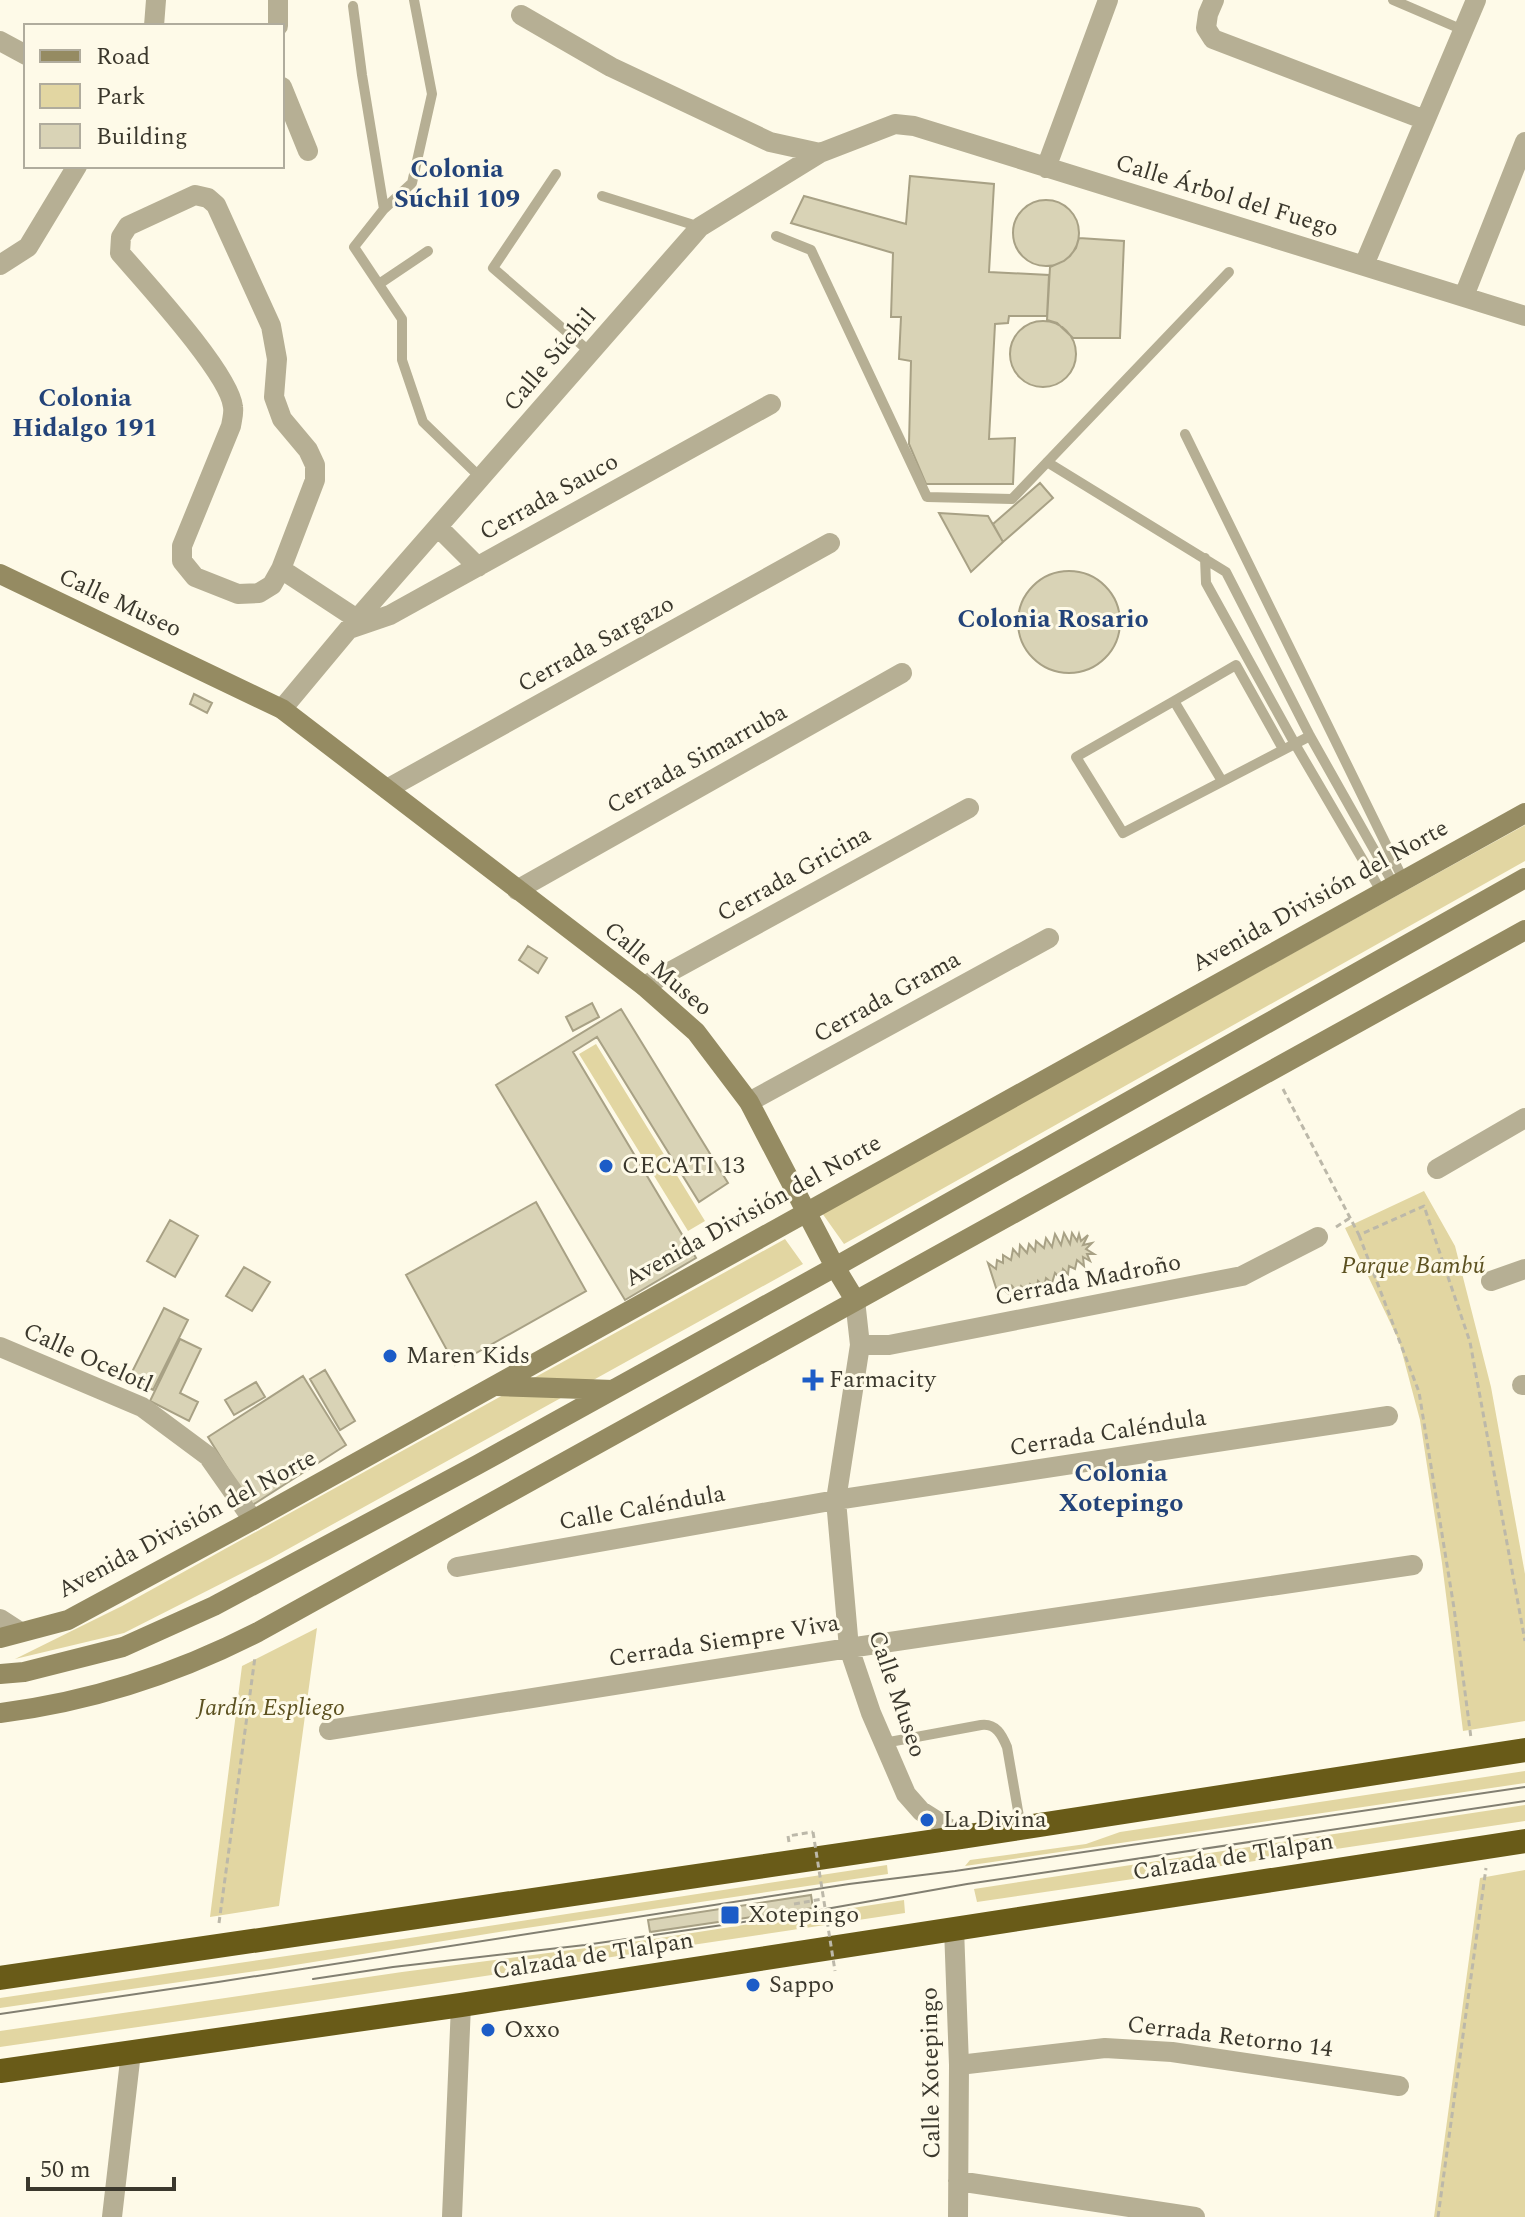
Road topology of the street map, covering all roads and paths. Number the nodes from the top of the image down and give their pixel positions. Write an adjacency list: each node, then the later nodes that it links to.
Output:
1 (156, 0): 10 (street)
2 (278, 0): 11 (street)
3 (414, 0): 25 (lane)
4 (1108, 0): 22 (street)
5 (1214, 0): 16 (street)
6 (1393, 0): 12 (lane)
7 (1476, 0): 12 (street)
8 (353, 6): 25 (lane)
9 (521, 15): 20 (street)
10 (154, 24)
11 (278, 24)
12 (1463, 30): 16 (street)
13 (0, 41): 14 (street)
14 (24, 54)
15 (284, 92): 19 (street)
16 (1425, 120): 30 (street)
17 (914, 126): 20 (street, Calle Súchil); 22 (street, Calle Árbol del Fuego)
18 (1525, 142): 33 (street)
19 (308, 151)
20 (820, 153): 26 (street, Calle Súchil)
21 (76, 168): 29 (street)
22 (1046, 168): 30 (street, Calle Árbol del Fuego)
23 (556, 174): 35 (lane)
24 (602, 196): 26 (lane)
25 (384, 209): 32 (lane)
26 (700, 227): 35 (street, Calle Súchil)
27 (776, 236): 38 (lane)
28 (428, 251): 32 (lane)
29 (0, 265)
30 (1364, 265): 33 (street, Calle Árbol del Fuego)
31 (1229, 272): 38 (lane)
32 (379, 284): 39 (lane)
33 (1464, 296): 34 (street, Calle Árbol del Fuego)
34 (1525, 316)
35 (590, 352): 39 (street, Calle Súchil)
36 (771, 404): 43 (street, Cerrada Sauco)
37 (1185, 434): 58 (lane)
38 (1047, 462): 42 (lane)
39 (481, 478): 40 (street, Calle Súchil)
40 (438, 527): 43 (street); 46 (street, Calle Súchil)
41 (830, 543): 54 (street, Cerrada Sargazo)
42 (1205, 558): 50 (lane); 51 (lane)
43 (478, 567): 46 (street, Cerrada Sauco)
44 (281, 569): 44 (street); 46 (street)
45 (0, 574): 49 (main road, Calle Museo)
46 (354, 624): 49 (street, Calle Súchil)
47 (902, 673): 59 (street, Cerrada Simarruba)
48 (1174, 701): 52 (lane); 53 (lane); 53 (lane)
49 (282, 709): 54 (main road, Calle Museo)
50 (1310, 736): 51 (lane); 58 (lane)
51 (1295, 744): 52 (lane); 58 (lane)
52 (1283, 749): 53 (lane)
53 (1222, 781)
54 (387, 789): 59 (main road, Calle Museo)
55 (969, 808): 62 (street, Cerrada Gricina)
56 (1525, 813): 58 (main road, Avenida División del Norte)
57 (1525, 878): 70 (main road)
58 (1393, 886): 67 (main road, Avenida División del Norte)
59 (517, 890): 62 (main road, Calle Museo)
60 (1525, 930): 63 (main road)
61 (1049, 938): 64 (street, Cerrada Grama)
62 (644, 986): 64 (main road, Calle Museo)
63 (1273, 1069): 68 (path); 73 (main road)
64 (749, 1102): 67 (main road, Calle Museo)
65 (1525, 1118): 66 (street)
66 (1437, 1169)
67 (806, 1212): 70 (main road, Calle Museo); 76 (main road, Avenida División del Norte)
68 (1359, 1235): 86 (path); 93 (path)
69 (1318, 1237): 74 (street, Cerrada Madroño)
70 (835, 1267): 73 (main road, Calle Museo); 77 (main road)
71 (1525, 1269): 72 (street)
72 (1491, 1281)
73 (855, 1300): 74 (street, Calle Museo); 84 (main road)
74 (860, 1345): 79 (street, Calle Museo)
75 (0, 1347): 80 (street, Calle Ocelotl)
76 (494, 1386): 77 (main road); 80 (main road, Avenida División del Norte)
77 (613, 1390): 88 (main road)
78 (1388, 1416): 79 (street, Cerrada Caléndula)
79 (836, 1500): 82 (street, Calle Caléndula); 87 (street, Calle Museo)
80 (253, 1520): 85 (main road, Avenida División del Norte)
81 (1413, 1565): 87 (street, Cerrada Siempre Viva)
82 (457, 1567)
83 (0, 1619): 85 (street)
84 (258, 1632): 89 (main road); 102 (path)
85 (10, 1635)
86 (1525, 1641)
87 (849, 1648): 90 (street, Cerrada Siempre Viva); 91 (street, Calle Museo)
88 (0, 1674)
89 (0, 1713)
90 (329, 1730)
91 (884, 1743): 94 (lane); 96 (street, Calle Museo)
92 (1525, 1750): 93 (highway)
93 (1473, 1758): 94 (highway)
94 (1021, 1828): 96 (highway)
95 (788, 1836): 99 (path, bridge)
96 (962, 1837): 102 (highway)
97 (1525, 1841): 98 (highway, Calzada de Tlalpan)
98 (1489, 1847): 101 (highway, Calzada de Tlalpan); 115 (path)
99 (821, 1900): 100 (path); 103 (path, bridge)
100 (794, 1904)
101 (954, 1928): 105 (highway, Calzada de Tlalpan); 107 (street, Calle Xotepingo)
102 (216, 1946): 104 (highway)
103 (835, 1971)
104 (0, 1978)
105 (461, 2005): 106 (highway, Calzada de Tlalpan); 112 (street)
106 (131, 2052): 108 (highway, Calzada de Tlalpan); 111 (street)
107 (959, 2065): 109 (street, Cerrada Retorno 14); 110 (street, Calle Xotepingo)
108 (0, 2071)
109 (1399, 2086)
110 (958, 2181): 113 (street, Calle Xotepingo); 114 (street)
111 (112, 2217)
112 (452, 2217)
113 (958, 2217)
114 (1195, 2217)
115 (1438, 2217)

